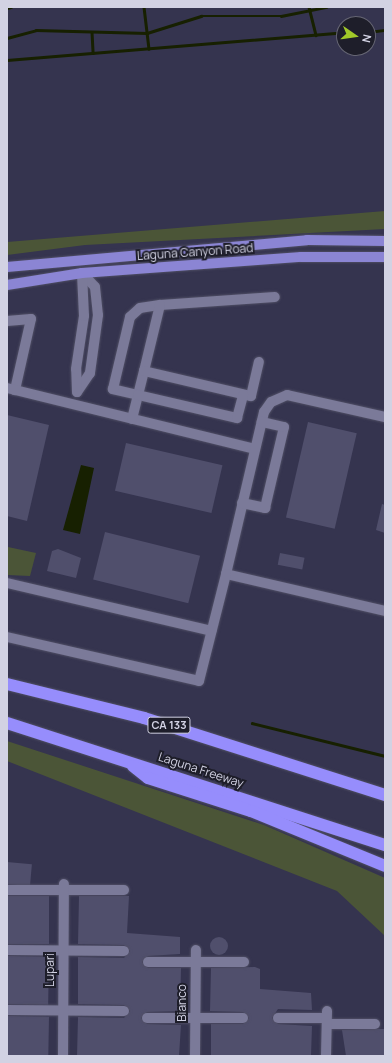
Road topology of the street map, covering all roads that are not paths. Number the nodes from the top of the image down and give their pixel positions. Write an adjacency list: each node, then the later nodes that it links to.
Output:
1 (385, 241): 3 (main road, Laguna Canyon Road)
2 (385, 257): 5 (main road, Laguna Canyon Road)
3 (74, 260): 4 (main road, Laguna Canyon Road); 5 (main road)
4 (7, 267)
5 (82, 273): 6 (main road, Laguna Canyon Road); 13 (street); 13 (street)
6 (7, 284)
7 (275, 297): 8 (street)
8 (160, 305): 11 (street); 14 (street)
9 (7, 321): 12 (street)
10 (259, 362): 15 (street)
11 (144, 371): 14 (street); 15 (street)
12 (11, 389): 16 (street)
13 (76, 392): 16 (street)
14 (138, 395): 15 (street); 18 (street)
15 (243, 395)
16 (73, 404): 18 (street)
17 (385, 418): 19 (street)
18 (132, 419): 20 (street)
19 (262, 422): 20 (street); 21 (street)
20 (255, 449): 21 (street)
21 (242, 503): 22 (street)
22 (226, 574): 24 (street); 25 (street)
23 (7, 583): 25 (street)
24 (385, 611)
25 (211, 631): 26 (street)
26 (7, 637)
27 (7, 684): 30 (highway, CA 133)
28 (7, 723): 29 (highway, Laguna Freeway)
29 (126, 760): 33 (highway, Laguna Freeway); 34 (highway)
30 (328, 776): 31 (highway); 32 (highway, CA 133)
31 (385, 786)
32 (385, 794)
33 (385, 845)
34 (385, 866)
35 (64, 887): 36 (street); 37 (street); 39 (street, Lupari)
36 (7, 890)
37 (124, 890)
38 (7, 950): 39 (street)
39 (64, 950): 41 (street); 46 (street, Lupari)
40 (196, 950): 43 (street, Bianco)
41 (124, 951)
42 (148, 962): 43 (street)
43 (196, 962): 44 (street); 50 (street, Bianco)
44 (244, 962)
45 (7, 1010): 46 (street)
46 (63, 1011): 47 (street); 54 (street, Lupari)
47 (124, 1011)
48 (327, 1017): 52 (street); 53 (street); 56 (street)
49 (147, 1018): 50 (street)
50 (195, 1018): 51 (street); 55 (street, Bianco)
51 (243, 1018)
52 (278, 1018)
53 (375, 1024)
54 (63, 1056)
55 (195, 1056)
56 (326, 1056)

